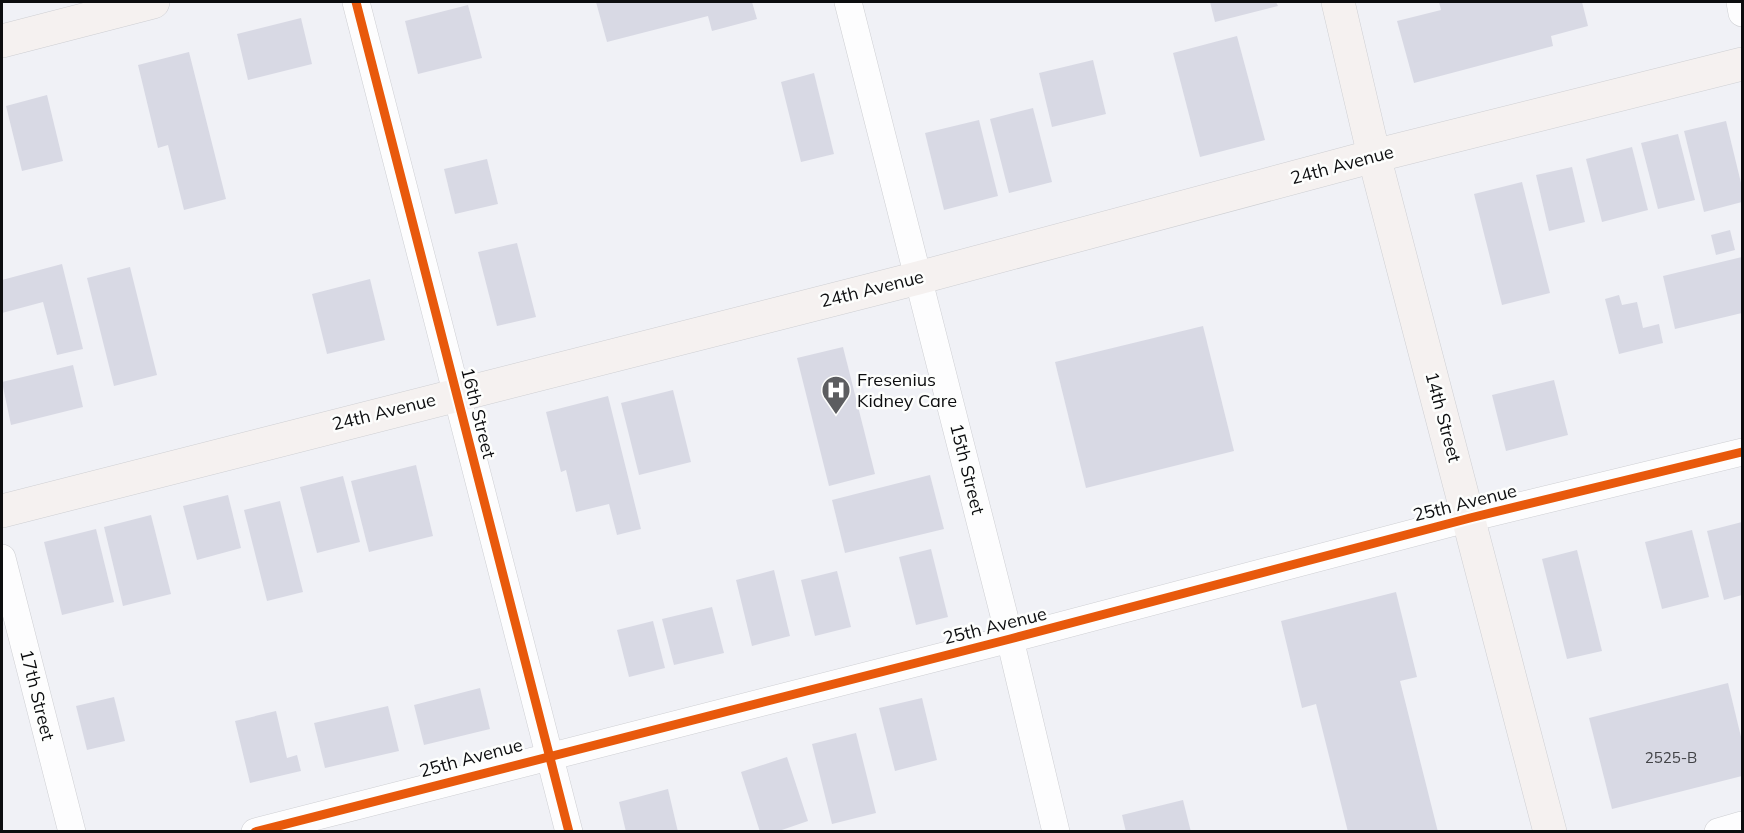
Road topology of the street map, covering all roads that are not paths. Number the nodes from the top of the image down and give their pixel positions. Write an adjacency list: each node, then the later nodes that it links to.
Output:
1 (153, 2): 7 (main road)
2 (356, 2): 11 (street, 16th Street)
3 (848, 2): 10 (street, 15th Street)
4 (1338, 2): 9 (main road, 14th Street)
5 (1740, 2): 6 (street)
6 (1743, 13)
7 (2, 41)
8 (1743, 64): 9 (main road, 24th Avenue)
9 (1374, 156): 10 (main road, 24th Avenue); 14 (main road, 14th Street)
10 (918, 278): 11 (main road, 24th Avenue); 16 (street, 15th Street)
11 (456, 394): 13 (main road, 24th Avenue); 17 (street, 16th Street)
12 (1743, 452): 14 (street, 25th Avenue)
13 (2, 511)
14 (1470, 518): 16 (street, 25th Avenue); 23 (main road, 14th Street)
15 (2, 558): 19 (street, 17th Street)
16 (1010, 639): 17 (street, 25th Avenue); 22 (street, 15th Street)
17 (550, 755): 20 (street, 25th Avenue); 21 (street, 16th Street)
18 (1743, 825): 24 (street)
19 (72, 831)
20 (255, 831)
21 (569, 831)
22 (1056, 831)
23 (1550, 831)
24 (1718, 831)

